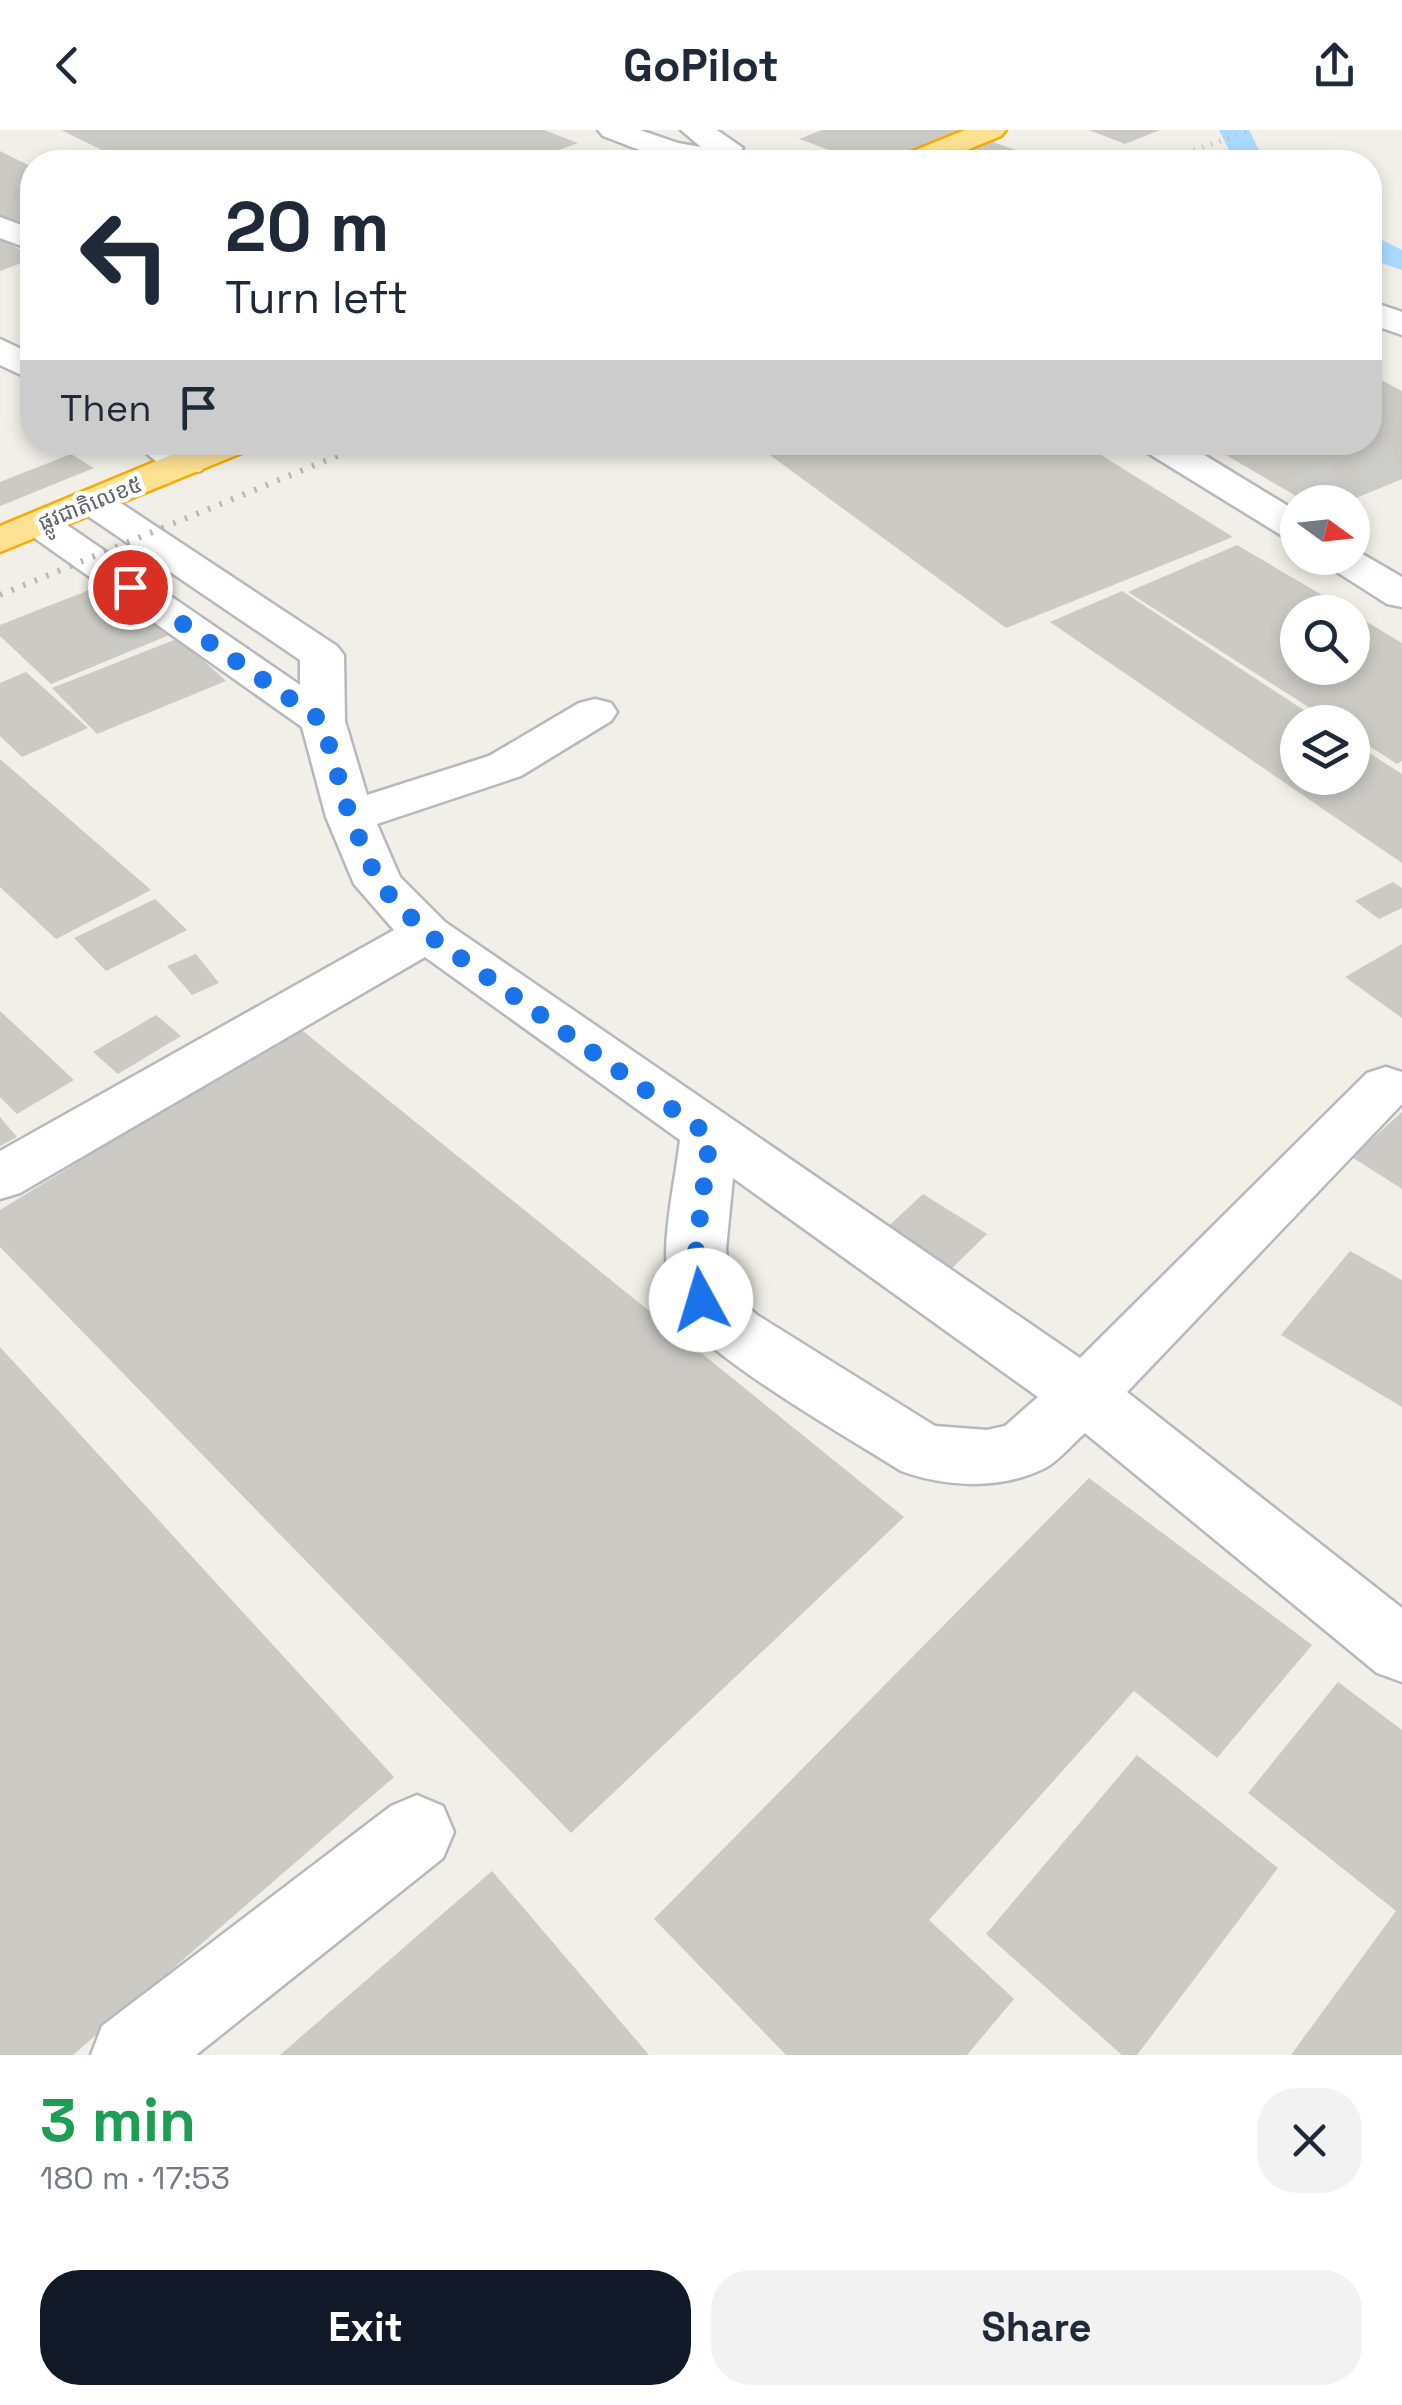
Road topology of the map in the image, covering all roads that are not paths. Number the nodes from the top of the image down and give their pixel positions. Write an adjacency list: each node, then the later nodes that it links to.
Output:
1 (613, 130): 3 (street)
2 (991, 130): 4 (highway)
3 (701, 150)
4 (942, 150)
5 (176, 455): 8 (street)
6 (205, 455): 8 (highway, ផ្លូវជាតិលេខ៥)
7 (1180, 455): 10 (street)
8 (188, 462): 9 (highway, ផ្លូវជាតិលេខ៥)
9 (93, 502): 11 (highway, ផ្លូវជាតិលេខ៥); 16 (street)
10 (1280, 508)
11 (40, 524): 12 (highway, ផ្លូវជាតិលេខ៥); 16 (street)
12 (0, 540)
13 (1370, 575): 14 (street)
14 (1402, 595)
15 (595, 712): 17 (street)
16 (322, 721): 17 (street)
17 (350, 817): 18 (street)
18 (427, 934): 20 (street); 21 (street)
19 (1386, 1086): 22 (street)
20 (710, 1136): 22 (street); 22 (street)
21 (0, 1178)
22 (1084, 1395): 23 (street)
23 (1402, 1650)
24 (417, 1832): 25 (street)
25 (131, 2055)

